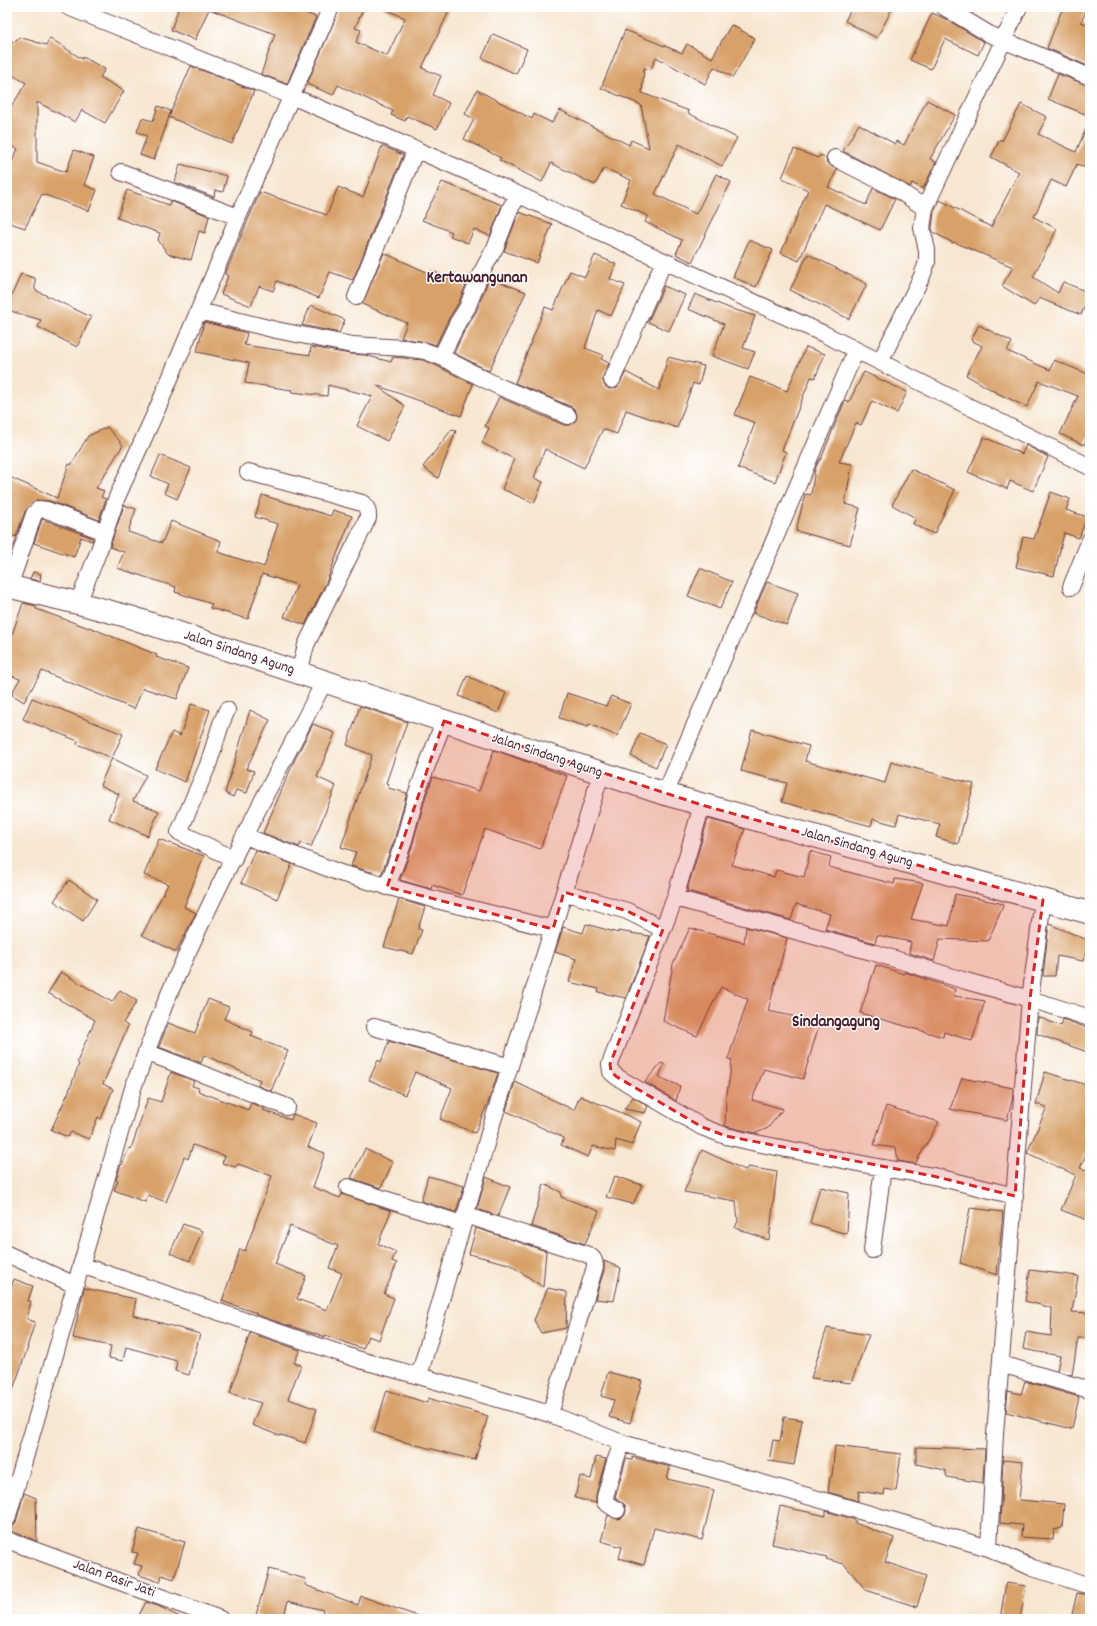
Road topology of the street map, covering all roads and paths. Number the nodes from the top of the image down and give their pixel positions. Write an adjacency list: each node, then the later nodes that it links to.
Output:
1 (68, 7): 7 (street)
2 (331, 7): 7 (street)
3 (944, 7): 5 (street)
4 (1019, 7): 5 (street)
5 (1004, 41): 6 (street); 12 (street)
6 (1090, 77)
7 (292, 96): 8 (street); 13 (street)
8 (416, 150): 11 (street); 15 (street)
9 (835, 158): 12 (street)
10 (121, 172): 13 (street)
11 (519, 195): 14 (street); 18 (street)
12 (925, 208): 19 (street)
13 (238, 217): 16 (street)
14 (664, 261): 17 (street); 20 (street)
15 (356, 297)
16 (199, 311): 18 (street); 24 (street)
17 (856, 350): 19 (street); 34 (street)
18 (441, 357): 21 (street)
19 (880, 362): 22 (street)
20 (612, 380)
21 (568, 416)
22 (1090, 467)
23 (248, 472): 29 (street)
24 (105, 532): 26 (street); 28 (street)
25 (1090, 540): 27 (street)
26 (8, 587): 28 (main road, Jalan Sindang Agung)
27 (1071, 587)
28 (78, 603): 29 (main road, Jalan Sindang Agung)
29 (299, 673): 30 (main road, Jalan Sindang Agung)
30 (324, 682): 32 (main road, Jalan Sindang Agung); 36 (street)
31 (227, 710): 37 (street)
32 (444, 721): 33 (main road, Jalan Sindang Agung); 38 (street)
33 (601, 774): 34 (main road, Jalan Sindang Agung); 39 (street)
34 (665, 794): 35 (main road, Jalan Sindang Agung)
35 (702, 805): 40 (street); 41 (main road, Jalan Sindang Agung)
36 (245, 836): 37 (street); 38 (street)
37 (234, 859): 48 (street)
38 (387, 887): 43 (street)
39 (564, 892): 43 (street); 44 (street)
40 (675, 898): 44 (street); 45 (street)
41 (1043, 900): 42 (main road, Jalan Sindang Agung); 45 (street)
42 (1090, 913)
43 (553, 929): 49 (street)
44 (663, 929): 51 (street)
45 (1030, 999): 46 (street); 53 (street)
46 (1090, 1018)
47 (374, 1027): 49 (street)
48 (146, 1052): 50 (street); 57 (street)
49 (510, 1067): 54 (street)
50 (287, 1107)
51 (884, 1168): 53 (street); 55 (street)
52 (348, 1187): 54 (street)
53 (1015, 1196): 59 (street)
54 (463, 1220): 60 (street); 62 (street)
55 (872, 1250)
56 (7, 1254): 58 (street)
57 (81, 1265): 58 (street); 60 (street)
58 (75, 1285): 65 (street)
59 (1001, 1364): 61 (street); 67 (street)
60 (419, 1376): 62 (street)
61 (1090, 1390)
62 (550, 1414): 63 (street)
63 (622, 1443): 64 (street); 67 (street)
64 (617, 1510)
65 (7, 1519)
66 (7, 1540): 69 (street, Jalan Pasir Jati)
67 (989, 1548): 68 (street)
68 (1090, 1586)
69 (220, 1619)

